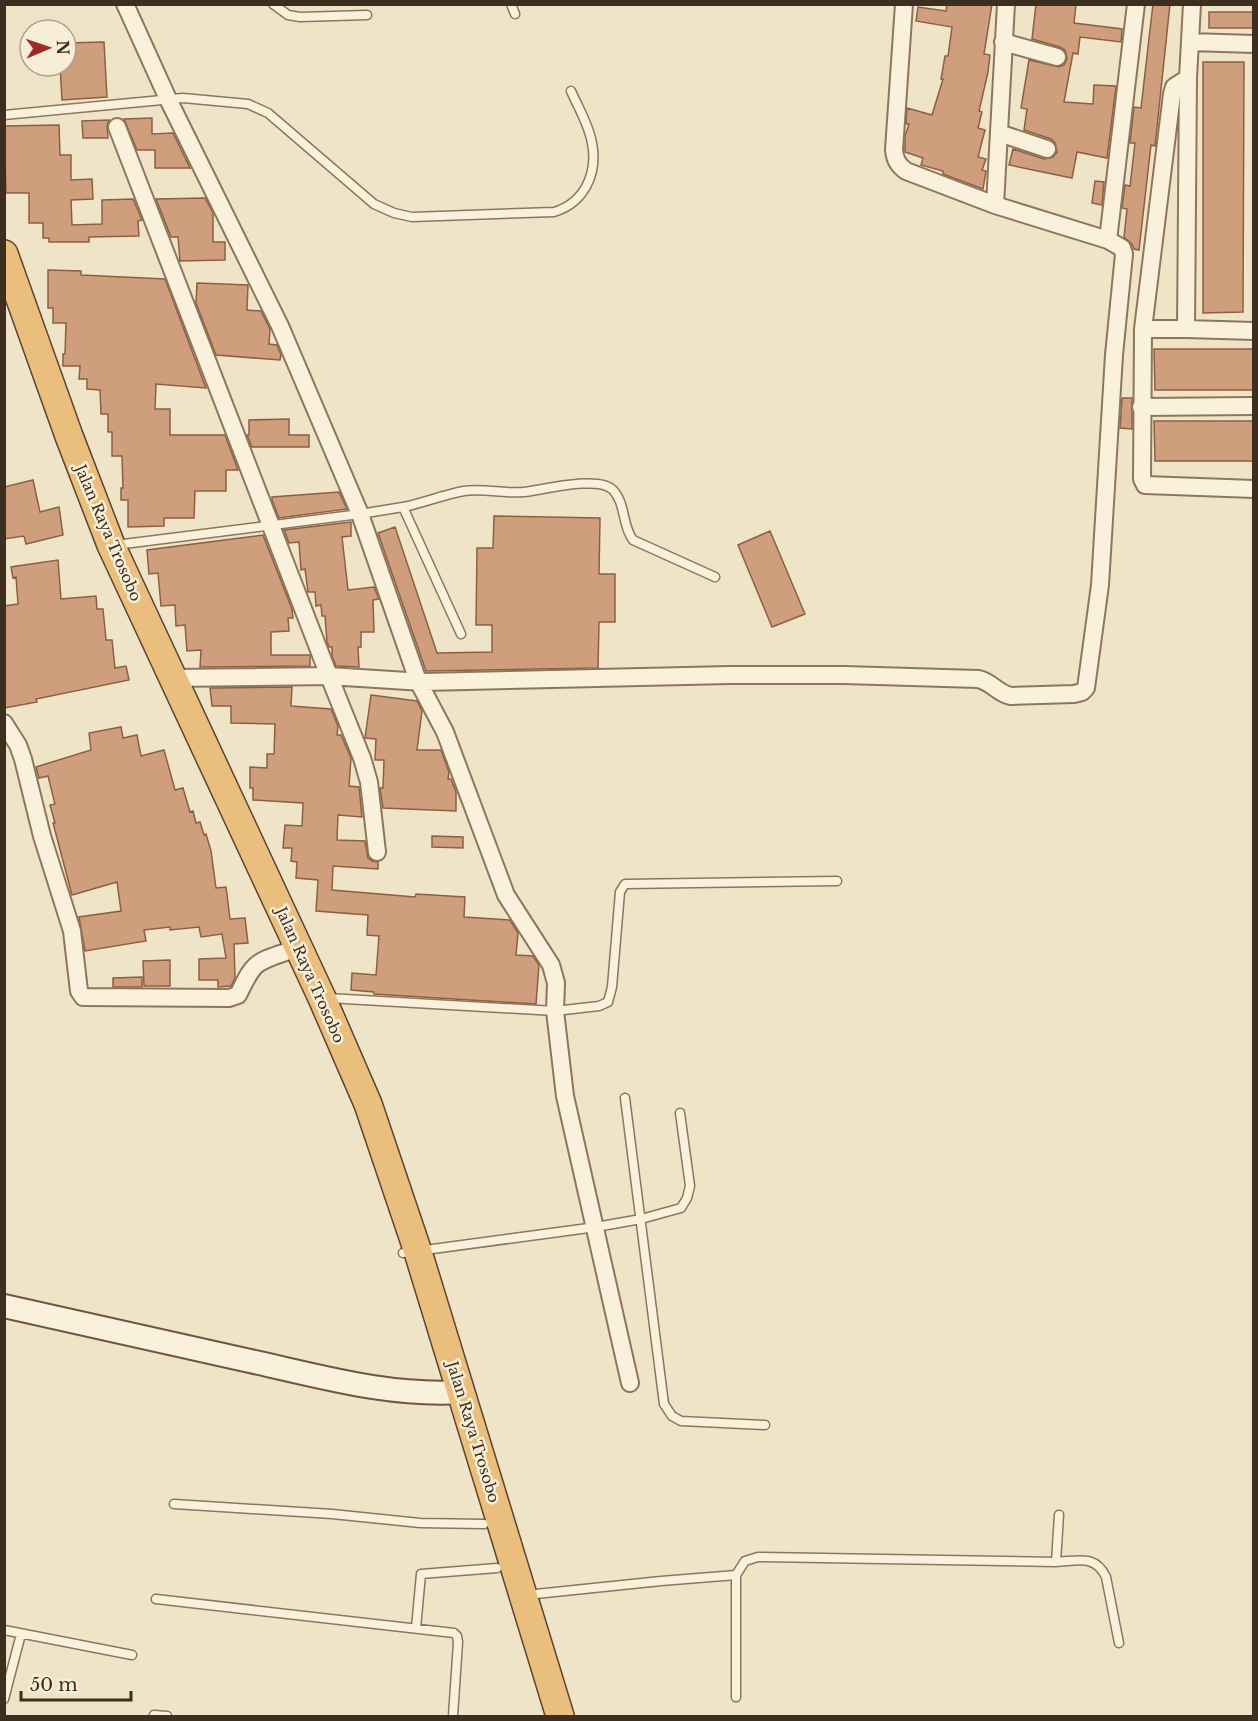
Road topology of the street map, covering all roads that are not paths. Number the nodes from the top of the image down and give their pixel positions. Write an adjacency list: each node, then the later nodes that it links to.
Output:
1 (125, 4): 16 (street)
2 (273, 4): 8 (lane)
3 (511, 4): 9 (lane)
4 (903, 4): 21 (street)
5 (1006, 4): 10 (street)
6 (1136, 4): 22 (street)
7 (1192, 4): 11 (street)
8 (367, 15)
9 (515, 15)
10 (1004, 42): 13 (street); 19 (street)
11 (1190, 42): 12 (street); 14 (street)
12 (1254, 44)
13 (1057, 57)
14 (1188, 78): 25 (street); 26 (street)
15 (571, 91): 16 (lane)
16 (174, 99): 17 (lane); 32 (street)
17 (4, 115)
18 (117, 127): 33 (street)
19 (999, 133): 20 (street); 21 (street)
20 (1047, 149)
21 (995, 205): 22 (street)
22 (1108, 240): 39 (street)
23 (4, 254): 34 (highway, Jalan Raya Trosobo)
24 (4, 302): 37 (highway, Jalan Raya Trosobo)
25 (1143, 329): 26 (street); 29 (street)
26 (1186, 329): 27 (street)
27 (1254, 331)
28 (1254, 406): 29 (street)
29 (1141, 407): 30 (street)
30 (1254, 489)
31 (402, 507): 32 (lane); 35 (lane); 36 (lane)
32 (367, 513): 33 (lane); 39 (street)
33 (272, 525): 34 (lane); 38 (street)
34 (111, 545): 37 (highway, Jalan Raya Trosobo)
35 (716, 577)
36 (461, 634)
37 (164, 671): 38 (street); 43 (highway, Jalan Raya Trosobo); 44 (highway, Jalan Raya Trosobo)
38 (329, 676): 39 (street); 41 (street)
39 (425, 682): 45 (street)
40 (4, 723): 43 (street)
41 (377, 852)
42 (837, 881): 45 (lane)
43 (275, 956): 50 (highway, Jalan Raya Trosobo)
44 (322, 998): 45 (lane); 50 (highway, Jalan Raya Trosobo)
45 (560, 1011): 49 (street)
46 (625, 1098): 48 (lane)
47 (681, 1113): 48 (lane)
48 (641, 1219): 49 (lane); 54 (lane)
49 (596, 1227): 50 (lane); 52 (street)
50 (410, 1252): 53 (highway, Jalan Raya Trosobo)
51 (4, 1306): 53 (main road)
52 (630, 1383)
53 (446, 1393): 57 (highway, Jalan Raya Trosobo); 61 (highway, Jalan Raya Trosobo)
54 (765, 1425)
55 (174, 1504): 57 (lane)
56 (1059, 1515): 58 (lane)
57 (471, 1524): 59 (highway, Jalan Raya Trosobo)
58 (1056, 1562): 60 (lane); 66 (lane)
59 (491, 1568): 63 (lane); 73 (highway, Jalan Raya Trosobo)
60 (736, 1575): 61 (lane); 68 (lane)
61 (522, 1596): 74 (highway, Jalan Raya Trosobo)
62 (156, 1599): 63 (lane)
63 (416, 1628): 72 (lane)
64 (4, 1630): 65 (lane)
65 (21, 1634): 67 (lane); 69 (lane)
66 (1119, 1643)
67 (132, 1655)
68 (736, 1697)
69 (4, 1699)
70 (154, 1715): 71 (lane)
71 (167, 1716)
72 (453, 1716)
73 (542, 1716)
74 (560, 1716)

